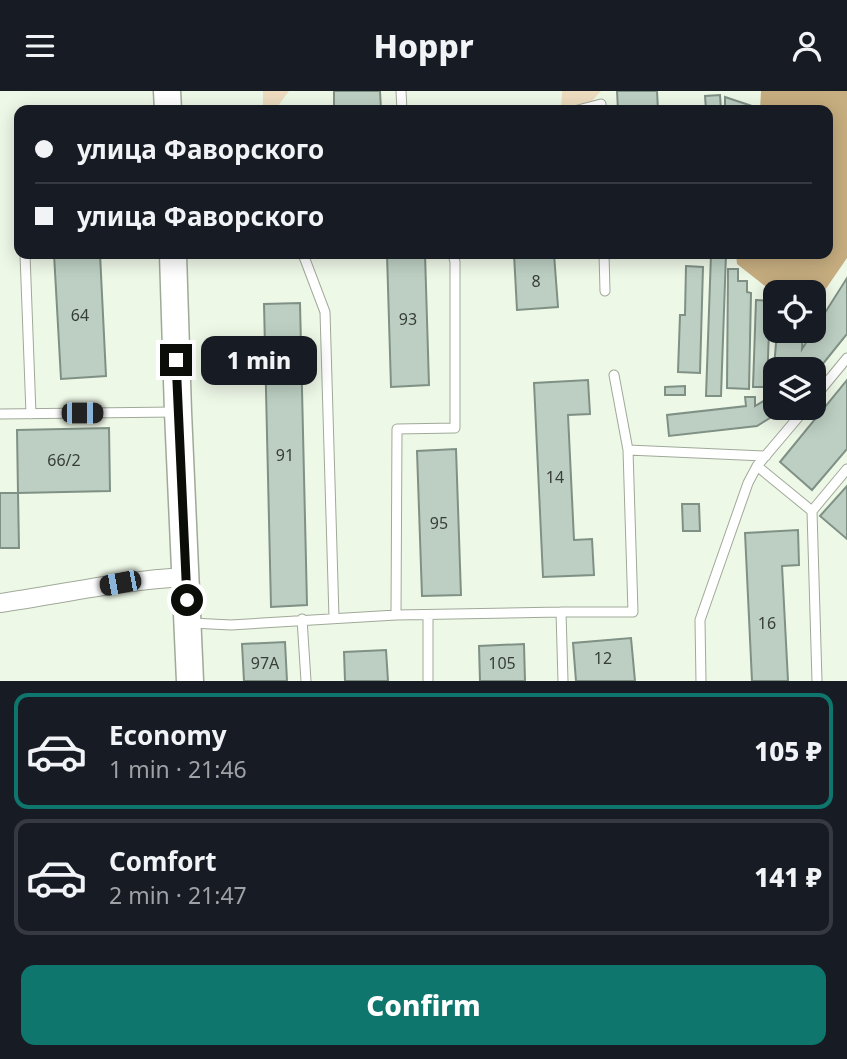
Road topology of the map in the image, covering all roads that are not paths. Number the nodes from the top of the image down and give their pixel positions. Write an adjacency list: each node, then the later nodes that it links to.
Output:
1 (25, 259): 12 (lane)
2 (173, 259): 10 (street)
3 (305, 259): 24 (lane)
4 (454, 259): 22 (lane)
5 (604, 259): 6 (lane)
6 (605, 291)
7 (847, 358): 9 (lane)
8 (614, 375): 14 (lane)
9 (826, 383)
10 (178, 412): 12 (lane); 19 (street)
11 (0, 414): 12 (lane)
12 (31, 414)
13 (796, 420): 15 (lane)
14 (628, 450): 15 (lane); 21 (lane)
15 (766, 456): 16 (lane)
16 (757, 466): 18 (lane); 31 (lane)
17 (847, 469): 18 (lane)
18 (812, 511): 32 (lane)
19 (186, 577): 20 (street); 26 (street)
20 (0, 603)
21 (561, 613): 23 (lane); 30 (lane)
22 (396, 615): 23 (lane); 24 (lane)
23 (428, 615): 29 (lane)
24 (334, 618): 25 (lane)
25 (302, 619): 26 (lane); 28 (lane)
26 (189, 623): 27 (street)
27 (190, 681)
28 (306, 681)
29 (428, 681)
30 (563, 681)
31 (701, 681)
32 (817, 681)

